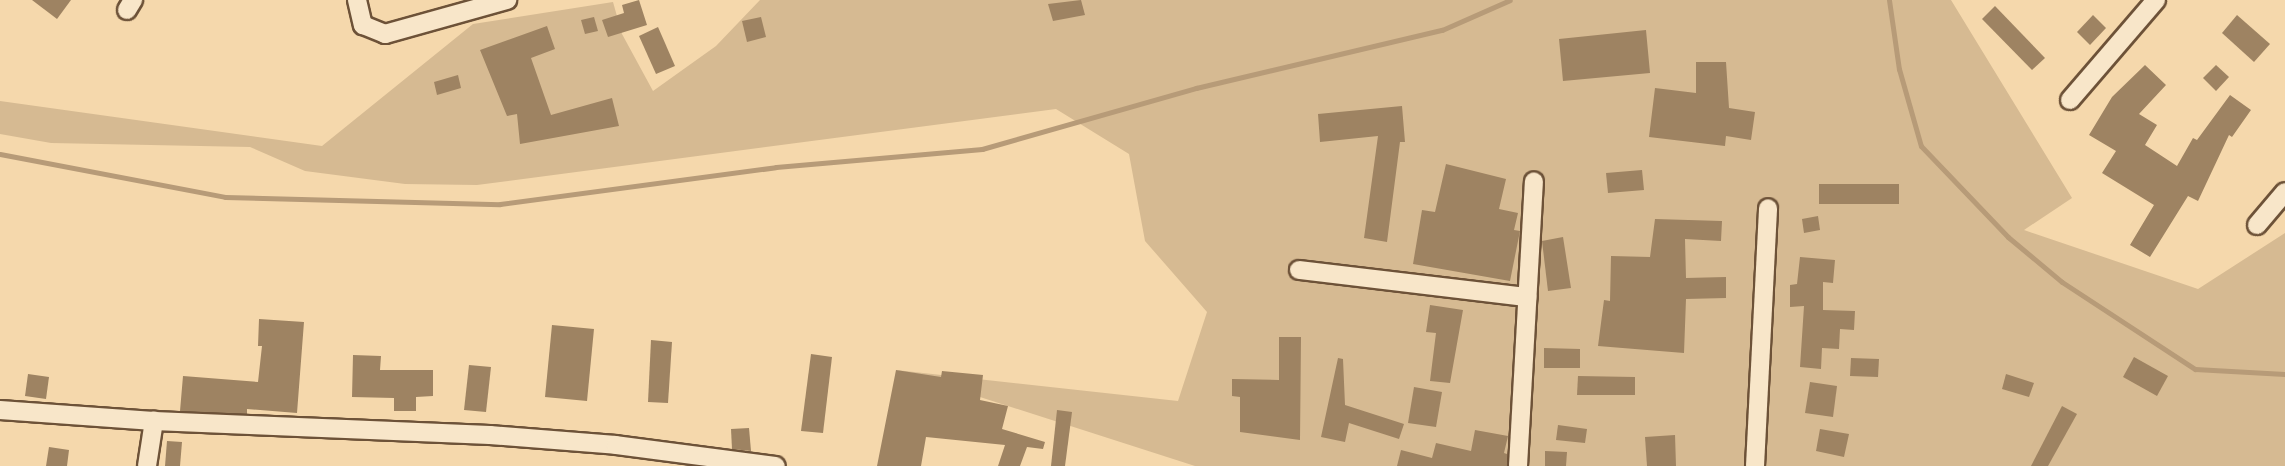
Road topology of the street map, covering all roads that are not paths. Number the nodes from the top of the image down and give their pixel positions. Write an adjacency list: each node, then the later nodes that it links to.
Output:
1 (357, 0): 2 (street)
2 (507, 0)
3 (2156, 0): 4 (street)
4 (2070, 100)
5 (1534, 181): 10 (street)
6 (2285, 192): 8 (street)
7 (1768, 208): 16 (street)
8 (2257, 225)
9 (1299, 270): 10 (street)
10 (1527, 297): 15 (street)
11 (0, 410): 12 (street)
12 (154, 421): 13 (street); 14 (street)
13 (147, 466)
14 (776, 466)
15 (1518, 466)
16 (1755, 466)

